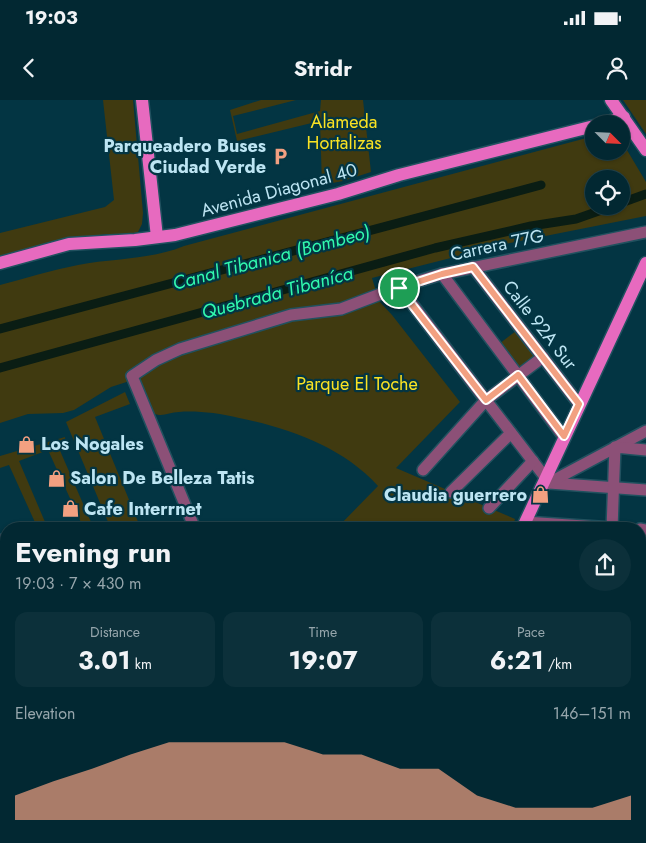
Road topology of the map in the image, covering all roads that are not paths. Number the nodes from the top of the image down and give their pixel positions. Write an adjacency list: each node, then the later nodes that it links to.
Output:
1 (142, 100): 8 (main road)
2 (612, 100): 3 (main road)
3 (623, 115)
4 (630, 126): 6 (main road)
5 (585, 128): 8 (main road, Avenida Diagonal 40)
6 (646, 150)
7 (646, 232): 11 (street, Carrera 77G)
8 (157, 237): 9 (main road, Avenida Diagonal 40)
9 (0, 263)
10 (646, 263): 17 (main road)
11 (473, 267): 12 (street, Carrera 77G); 14 (street, Calle 92A Sur)
12 (442, 274): 13 (street, Carrera 77G); 15 (street)
13 (399, 288): 16 (street); 30 (street, Carrera 77G)
14 (543, 357): 15 (street); 17 (street, Calle 92A Sur)
15 (518, 375): 16 (street); 20 (street)
16 (486, 400): 19 (street); 24 (street)
17 (579, 404): 20 (main road)
18 (646, 431): 21 (street)
19 (511, 433): 23 (street); 28 (street)
20 (564, 436): 25 (main road)
21 (615, 448): 22 (street); 25 (street); 26 (street)
22 (646, 450)
23 (533, 461): 25 (street); 29 (street)
24 (423, 470)
25 (545, 482): 26 (street); 31 (main road)
26 (614, 488): 27 (street); 32 (street)
27 (646, 490)
28 (452, 492)
29 (489, 508)
30 (192, 522)
31 (526, 522)
32 (612, 522)

